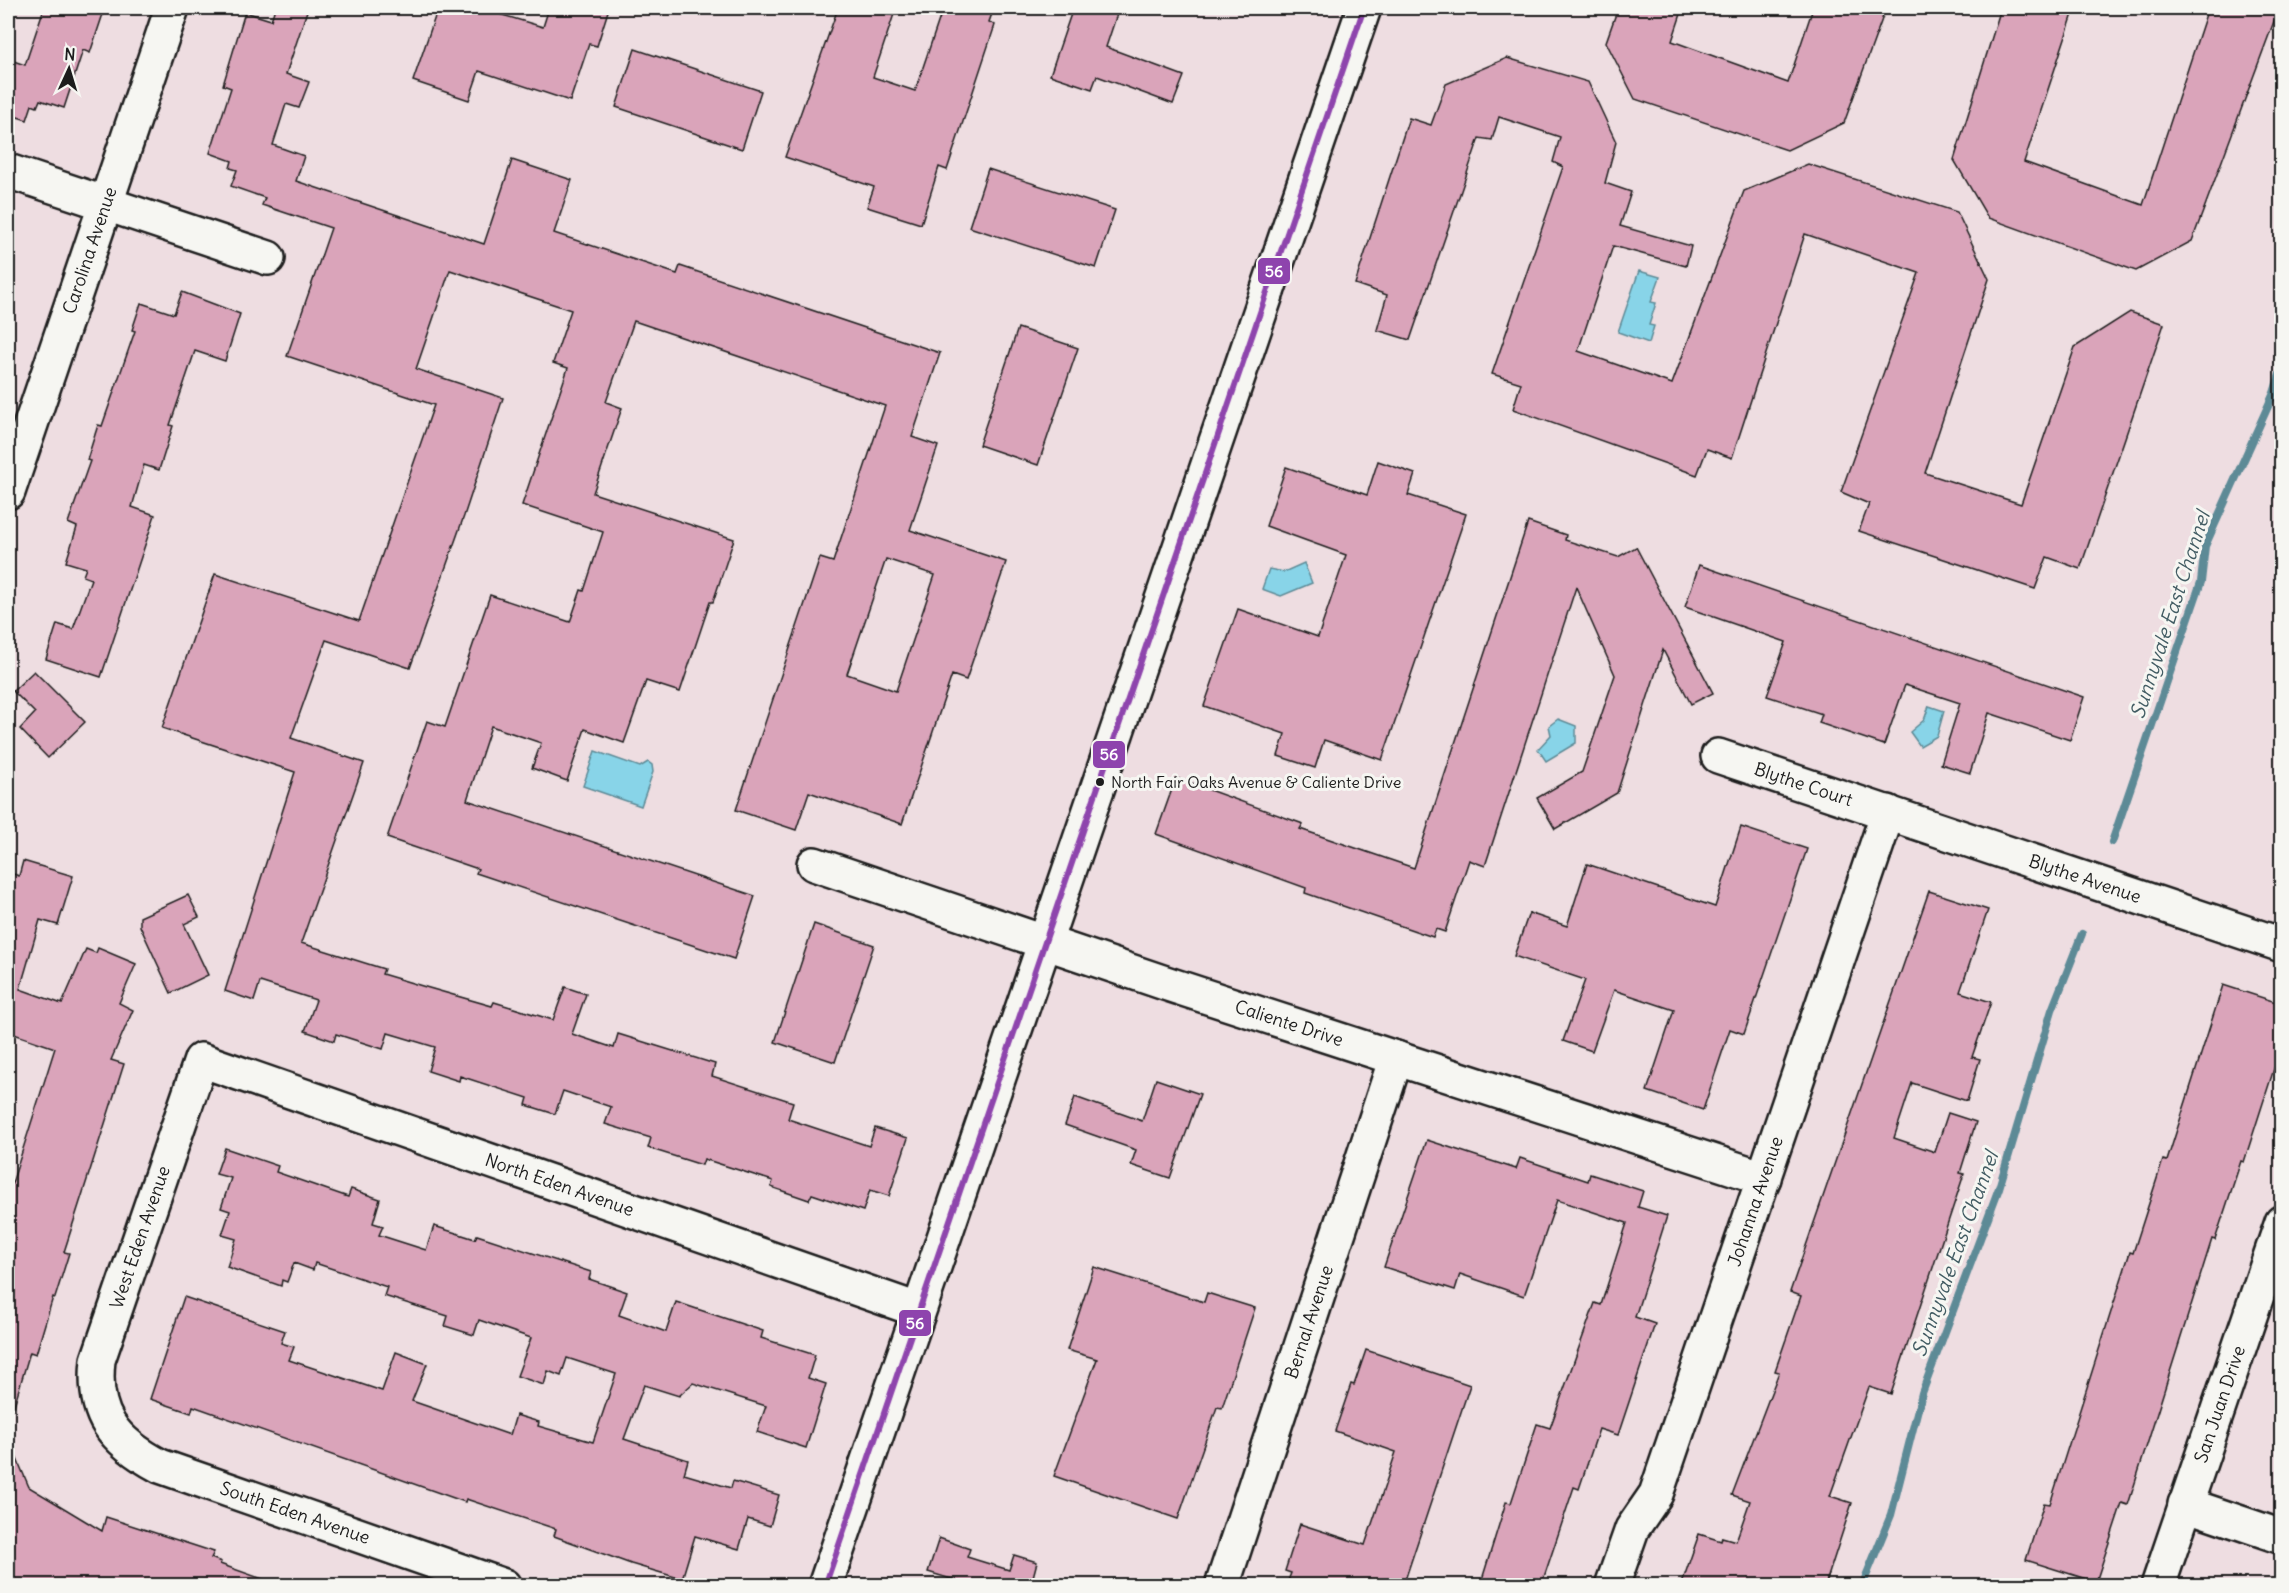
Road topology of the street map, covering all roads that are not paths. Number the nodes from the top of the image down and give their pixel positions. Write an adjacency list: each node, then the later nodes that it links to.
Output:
1 (172, 8): 4 (street, Carolina Avenue)
2 (1364, 8): 10 (street)
3 (8, 171): 4 (street)
4 (105, 203): 5 (street); 6 (street, Carolina Avenue)
5 (268, 258)
6 (8, 492)
7 (1718, 756): 8 (street, Blythe Court)
8 (1888, 812): 11 (street, Blythe Avenue); 14 (street, Johanna Avenue)
9 (814, 864): 10 (street, Caliente Drive)
10 (1044, 942): 12 (street, Caliente Drive); 16 (street)
11 (2282, 945)
12 (1396, 1058): 14 (street, Caliente Drive); 22 (street, Bernal Avenue)
13 (201, 1060): 16 (street, North Eden Avenue); 17 (street, West Eden Avenue)
14 (1764, 1178): 23 (street, Johanna Avenue)
15 (2282, 1222): 18 (street, San Juan Drive)
16 (918, 1310): 21 (street)
17 (104, 1416): 20 (street, South Eden Avenue)
18 (2185, 1504): 19 (street); 24 (street, San Juan Drive)
19 (2282, 1537)
20 (504, 1586)
21 (825, 1586)
22 (1222, 1586)
23 (1612, 1586)
24 (2158, 1586)

